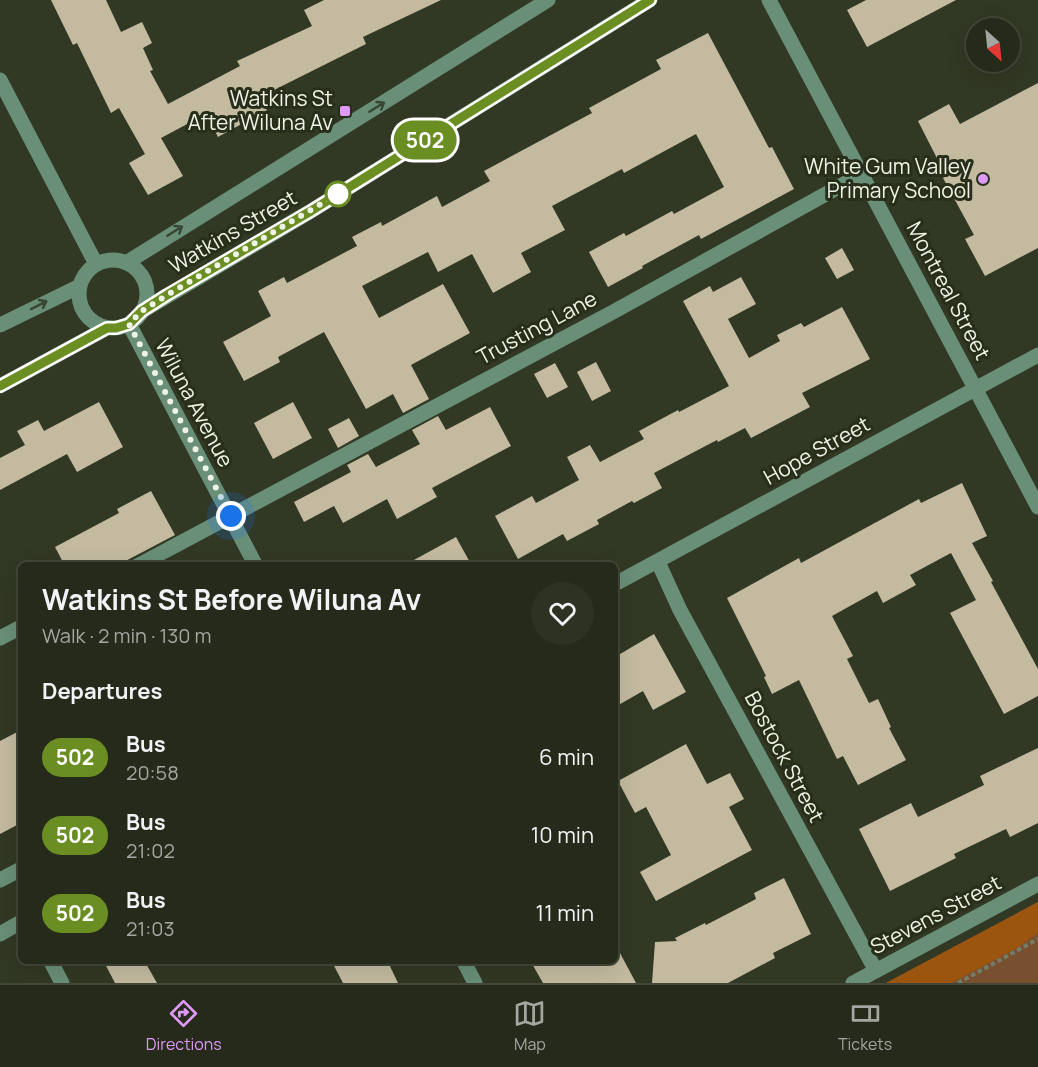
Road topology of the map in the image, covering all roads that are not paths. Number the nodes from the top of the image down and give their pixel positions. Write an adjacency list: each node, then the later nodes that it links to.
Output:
1 (548, 0): 6 (street, Watkins Street, one-way to 1)
2 (650, 0): 9 (street, Watkins Street)
3 (769, 0): 5 (street, Montreal Street)
4 (0, 80): 7 (street)
5 (862, 174): 15 (street, Montreal Street); 17 (street, Trusting Lane)
6 (126, 263): 7 (street); 9 (street)
7 (96, 264): 8 (street)
8 (80, 286): 11 (street, one-way to 8); 12 (street)
9 (142, 311): 10 (street)
10 (129, 324): 12 (street); 17 (street, Wiluna Avenue)
11 (0, 325)
12 (107, 328): 14 (street)
13 (1038, 355): 15 (street, Hope Street)
14 (0, 386)
15 (976, 389): 16 (street, Montreal Street); 20 (street, Hope Street)
16 (1038, 507)
17 (231, 516): 18 (street, Trusting Lane); 19 (street, Wiluna Avenue)
18 (145, 562)
19 (254, 562)
20 (658, 562): 21 (street, Hope Street); 31 (street, Bostock Street)
21 (618, 582)
22 (18, 629): 23 (street)
23 (0, 638)
24 (18, 871): 25 (street)
25 (0, 880)
26 (1038, 884): 31 (street, Stevens Street)
27 (18, 924): 28 (street)
28 (0, 934)
29 (52, 964): 32 (street)
30 (465, 964): 33 (street)
31 (876, 971): 34 (street, Stevens Street)
32 (62, 983)
33 (475, 983)
34 (853, 983)

